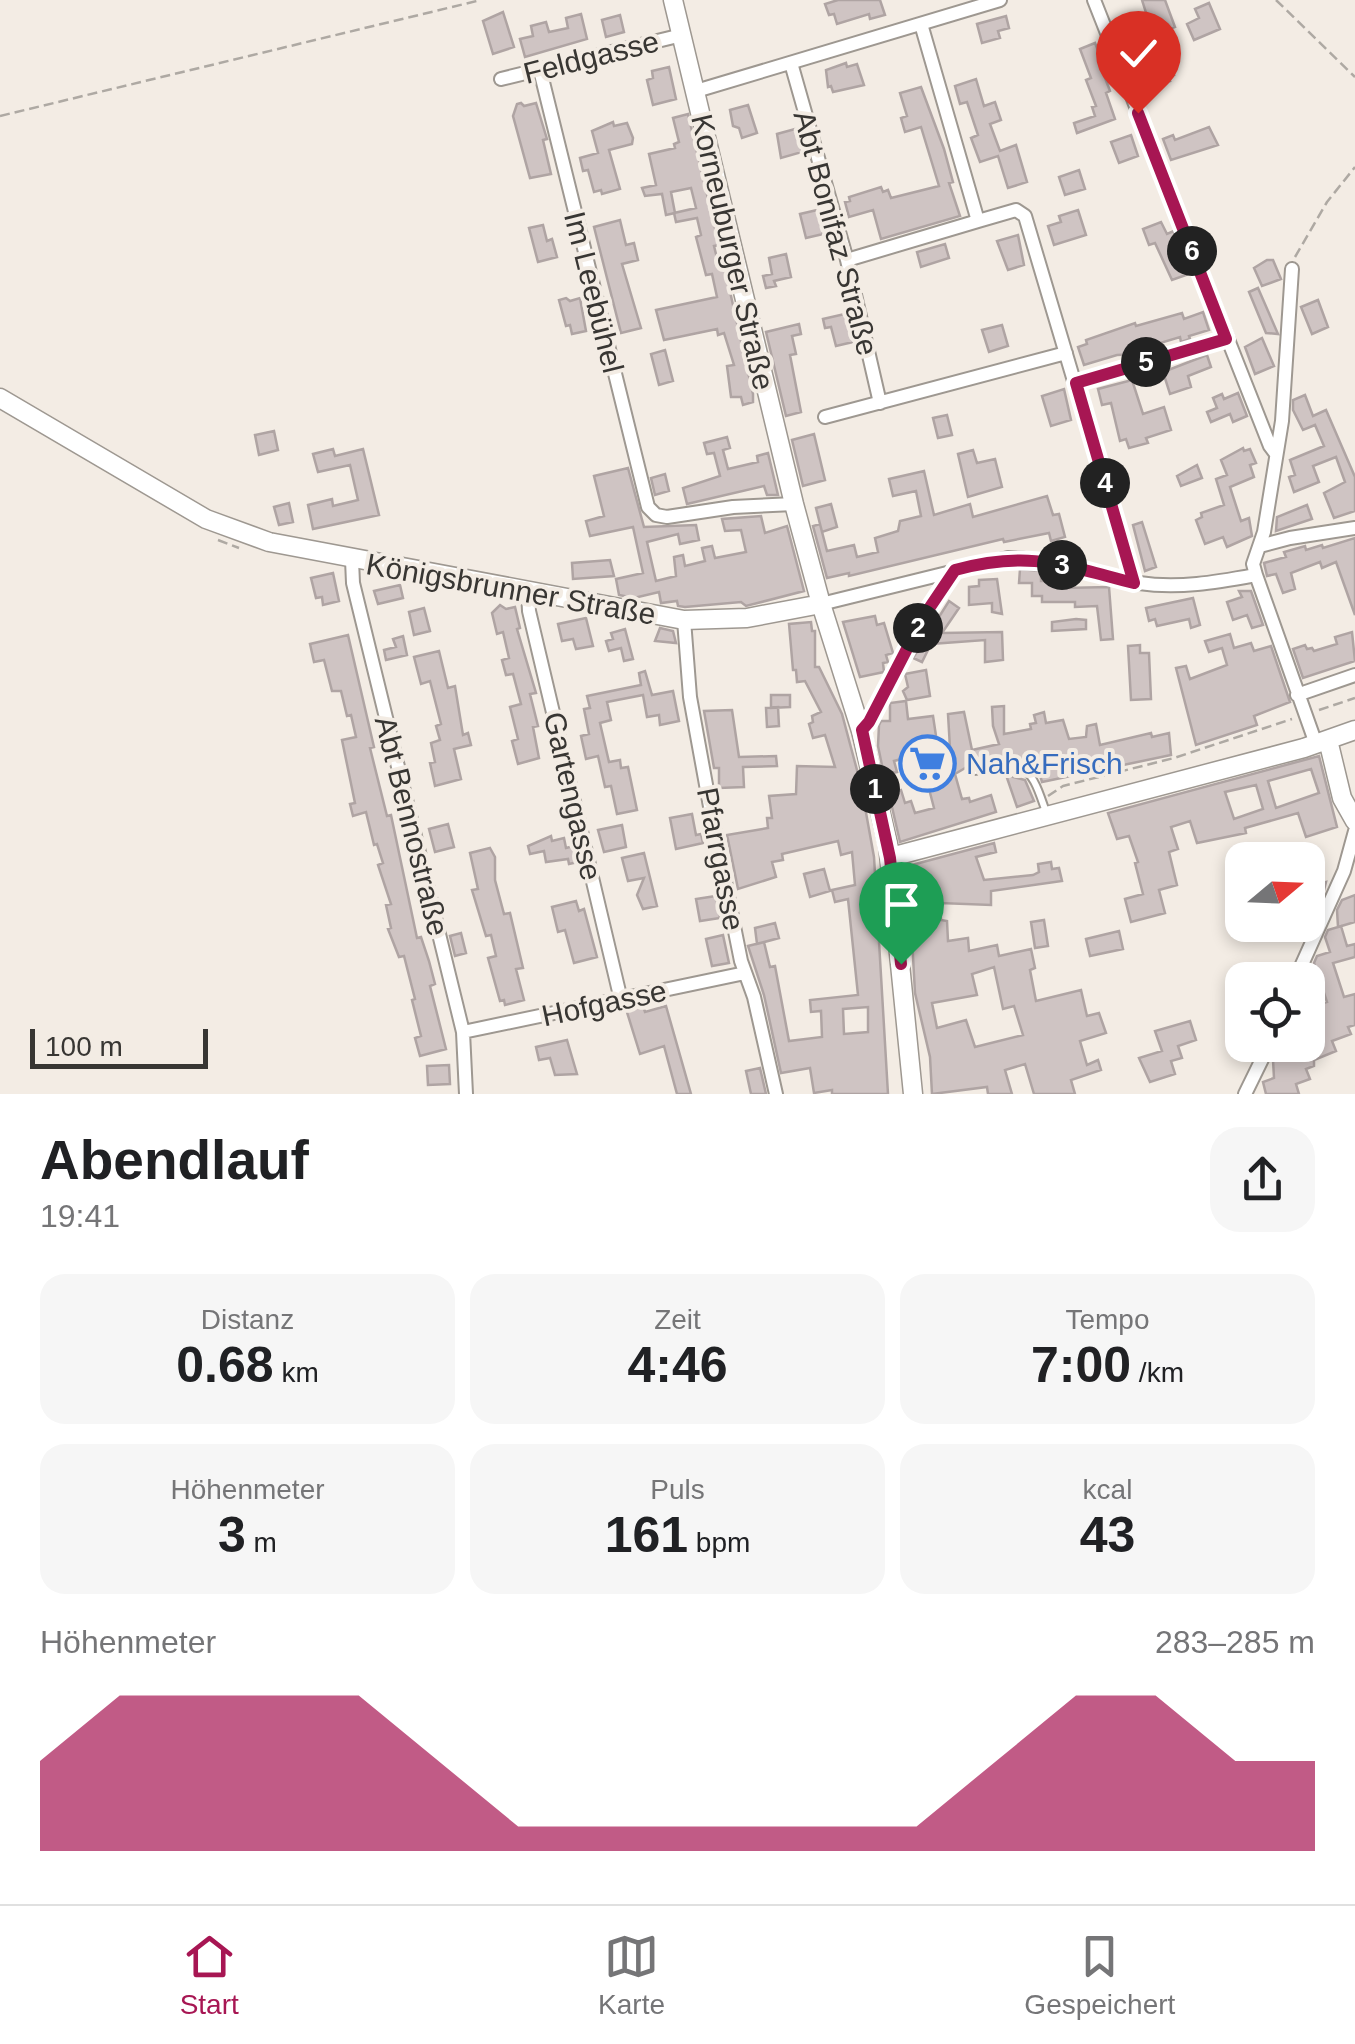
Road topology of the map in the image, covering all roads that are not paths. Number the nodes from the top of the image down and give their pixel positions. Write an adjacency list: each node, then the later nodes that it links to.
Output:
1 (673, 0): 5 (street, Korneuburger Straße)
2 (1000, 0): 4 (street)
3 (1094, 0): 13 (street)
4 (921, 24): 6 (street); 10 (street)
5 (682, 35): 7 (street, Feldgasse); 9 (street, Korneuburger Straße)
6 (792, 63): 9 (street); 11 (street, Abt Bonifaz Straße)
7 (540, 70): 8 (street, Feldgasse); 20 (street, Im Leebühel)
8 (501, 79)
9 (696, 91): 20 (street, Korneuburger Straße)
10 (978, 221): 11 (street); 14 (street)
11 (847, 260): 17 (street, Abt Bonifaz Straße)
12 (1292, 269): 19 (street)
13 (1226, 339): 15 (street); 19 (street)
14 (1066, 353): 15 (street); 17 (street)
15 (1076, 383): 26 (street)
16 (0, 398): 23 (street, Königsbrunner Straße)
17 (880, 402): 18 (street)
18 (825, 418)
19 (1276, 454): 22 (street)
20 (794, 504): 28 (street, Korneuburger Straße)
21 (1355, 528): 22 (street)
22 (1260, 546): 25 (street)
23 (352, 560): 27 (street, Königsbrunner Straße); 43 (street, Abt Bennostraße)
24 (955, 570): 26 (street); 28 (street); 32 (street)
25 (1256, 575): 26 (street); 31 (street)
26 (1134, 583)
27 (528, 592): 29 (street, Königsbrunner Straße); 42 (street, Gartengasse)
28 (820, 604): 29 (street, Königsbrunner Straße); 32 (street, Korneuburger Straße)
29 (684, 620): 41 (street, Pfarrgasse)
30 (1355, 675): 31 (street)
31 (1297, 695): 34 (street)
32 (862, 730): 39 (street, Korneuburger Straße)
33 (1355, 730): 34 (street)
34 (1322, 742): 36 (street); 37 (street)
35 (974, 772): 36 (lane)
36 (1044, 808): 39 (street)
37 (1355, 821)
38 (1355, 831): 40 (street)
39 (890, 858): 47 (street, Korneuburger Straße)
40 (1303, 962)
41 (744, 973): 42 (street, Hofgasse); 46 (street, Pfarrgasse)
42 (621, 1000): 43 (street, Hofgasse)
43 (462, 1032): 45 (street, Abt Bennostraße)
44 (1261, 1062): 48 (street)
45 (466, 1094)
46 (776, 1094)
47 (913, 1094)
48 (1245, 1094)

